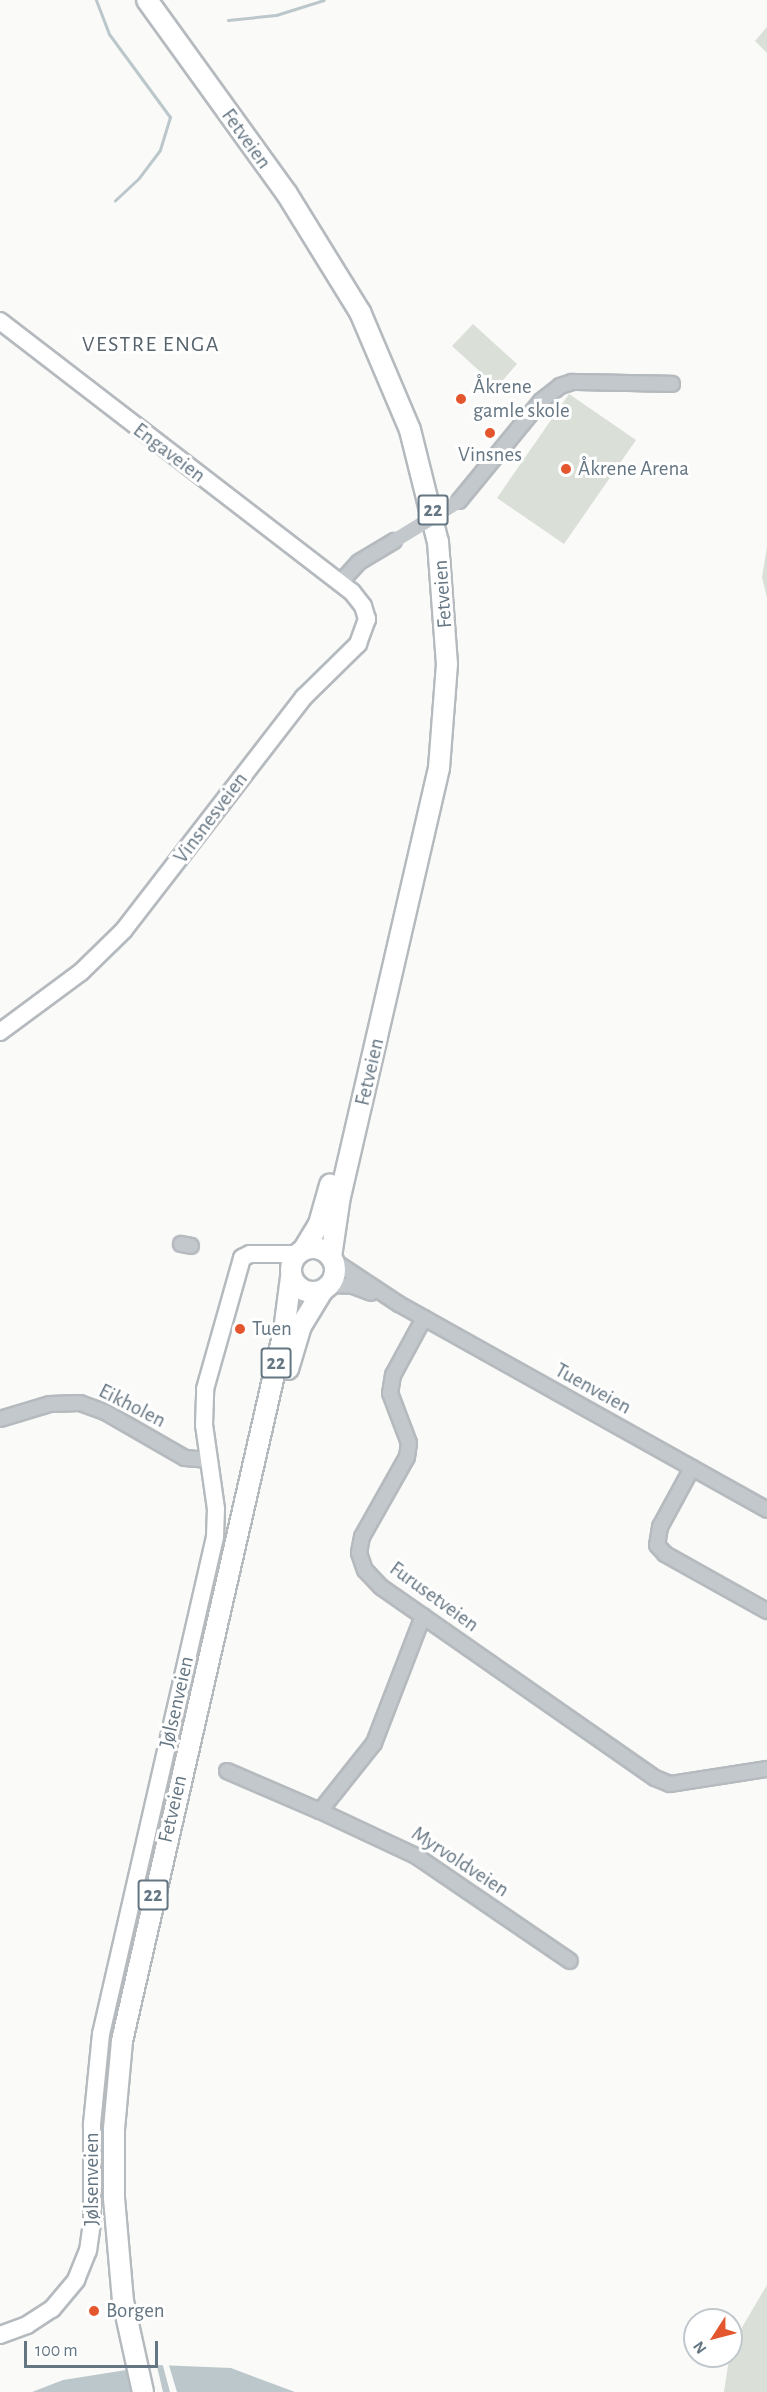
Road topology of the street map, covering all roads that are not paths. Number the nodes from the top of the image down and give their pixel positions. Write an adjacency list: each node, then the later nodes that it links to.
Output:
1 (132, 0): 7 (highway, Fetveien / 22)
2 (147, 0): 9 (highway, Fetveien / 22)
3 (0, 321): 5 (main road, Engaveien)
4 (672, 384): 5 (street, bridge)
5 (340, 583): 6 (main road, Vinsnesveien)
6 (0, 1032)
7 (301, 1252): 8 (main road); 9 (highway); 10 (highway, 22)
8 (257, 1254): 10 (main road); 15 (main road, Jølsenveien)
9 (332, 1259): 11 (highway, 22); 12 (street, Tuenveien)
10 (291, 1275): 11 (highway); 25 (highway, Fetveien / 22)
11 (326, 1288): 12 (street, Tuenveien); 25 (highway, Fetveien / 22)
12 (399, 1304): 13 (street, Tuenveien)
13 (424, 1318): 16 (street, Tuenveien); 19 (street, Furusetveien)
14 (0, 1419): 15 (street, Eikholen)
15 (209, 1460): 24 (main road, Jølsenveien)
16 (692, 1468): 17 (street, Tuenveien); 18 (street)
17 (767, 1510)
18 (767, 1611)
19 (423, 1616): 20 (street, Furusetveien); 22 (street)
20 (767, 1769)
21 (227, 1771): 22 (street, Myrvoldveien)
22 (320, 1811): 23 (street, Myrvoldveien)
23 (570, 1961)
24 (0, 2335)
25 (138, 2347): 26 (highway, 22); 27 (highway, 22)
26 (142, 2392)
27 (156, 2392)

